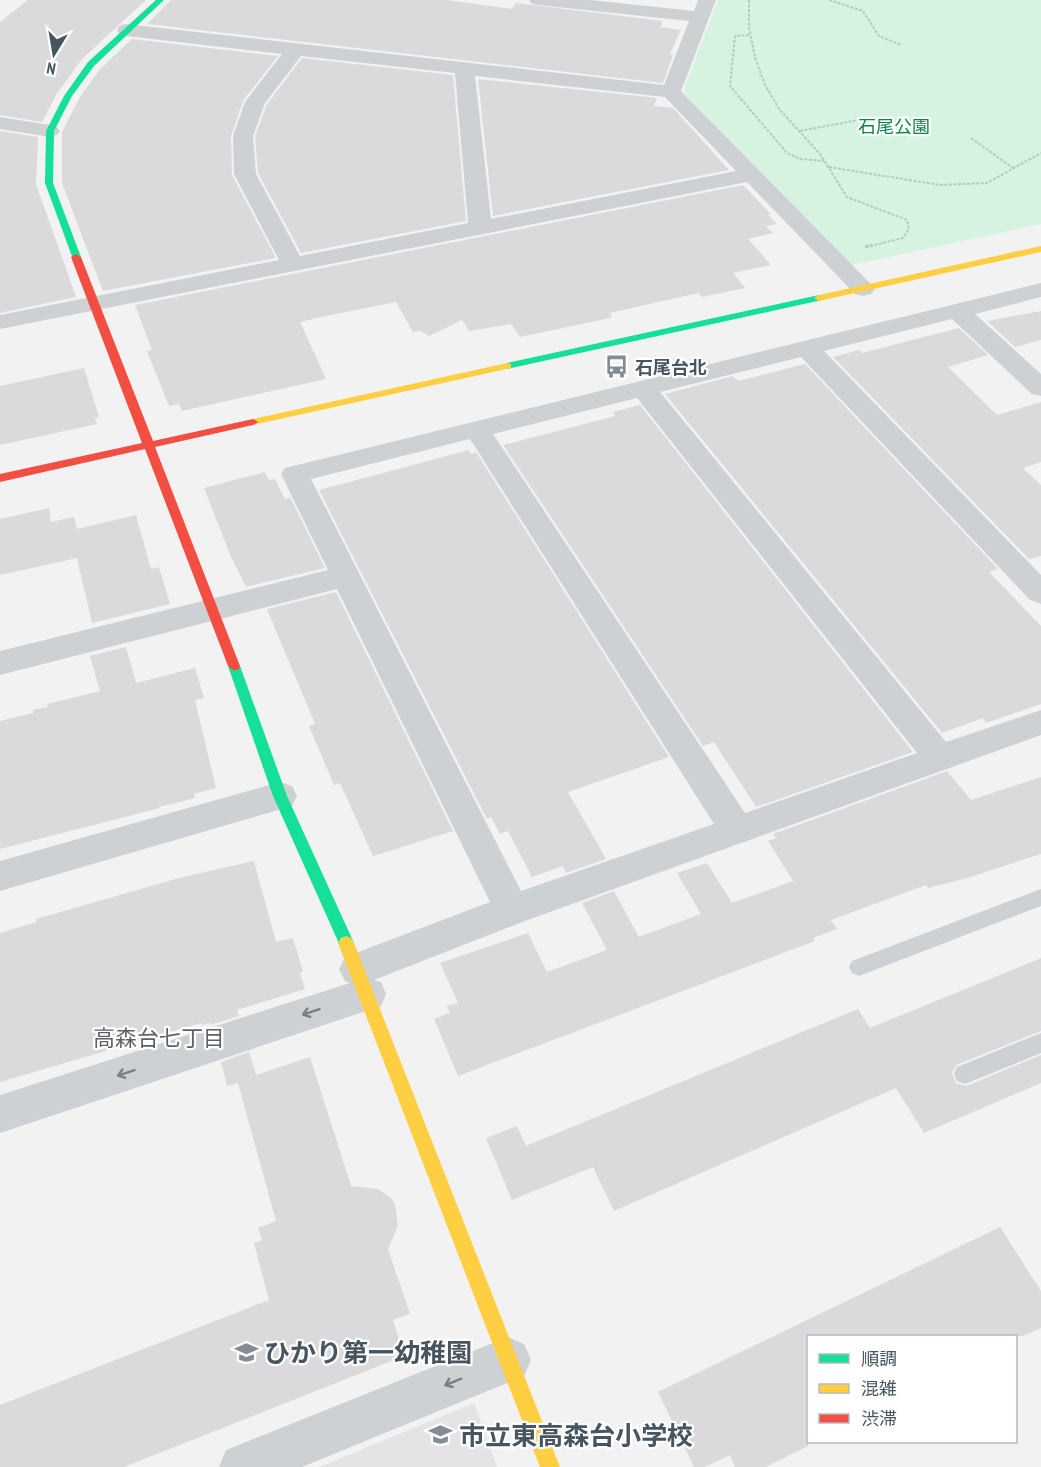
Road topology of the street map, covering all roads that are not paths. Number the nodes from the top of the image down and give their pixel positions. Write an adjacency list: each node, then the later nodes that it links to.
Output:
1 (160, 0): 4 (street)
2 (538, 0): 3 (street)
3 (703, 8): 7 (street)
4 (126, 30): 5 (street); 9 (street)
5 (296, 49): 6 (street); 13 (street)
6 (464, 68): 7 (street); 11 (street)
7 (671, 92): 10 (street)
8 (0, 123): 9 (street)
9 (50, 131): 16 (street)
10 (752, 175): 11 (street); 14 (street)
11 (480, 227): 13 (street)
12 (1041, 249): 14 (street)
13 (292, 264): 16 (street)
14 (863, 289): 24 (street)
15 (1041, 290): 17 (street)
16 (93, 304): 18 (street); 24 (street)
17 (956, 310): 19 (street); 20 (street)
18 (0, 322)
19 (807, 348): 21 (street); 27 (street)
20 (1031, 366): 22 (street)
21 (643, 388): 23 (street); 31 (street)
22 (1041, 388)
23 (477, 429): 26 (street); 33 (street)
24 (150, 444): 25 (street); 28 (street)
25 (0, 478)
26 (346, 576): 28 (street); 36 (street)
27 (1041, 593)
28 (213, 608): 29 (street); 32 (street)
29 (0, 663)
30 (1041, 722): 31 (street)
31 (939, 757): 33 (street)
32 (280, 796): 34 (street); 38 (street)
33 (737, 830): 36 (street)
34 (0, 876)
35 (1041, 897): 37 (lane)
36 (512, 910): 38 (street)
37 (859, 967)
38 (363, 981): 41 (street, one-way to 41); 42 (street)
39 (1041, 1043): 40 (lane)
40 (965, 1074)
41 (0, 1114)
42 (508, 1360): 43 (street, one-way to 43); 44 (street)
43 (243, 1467)
44 (550, 1467)

